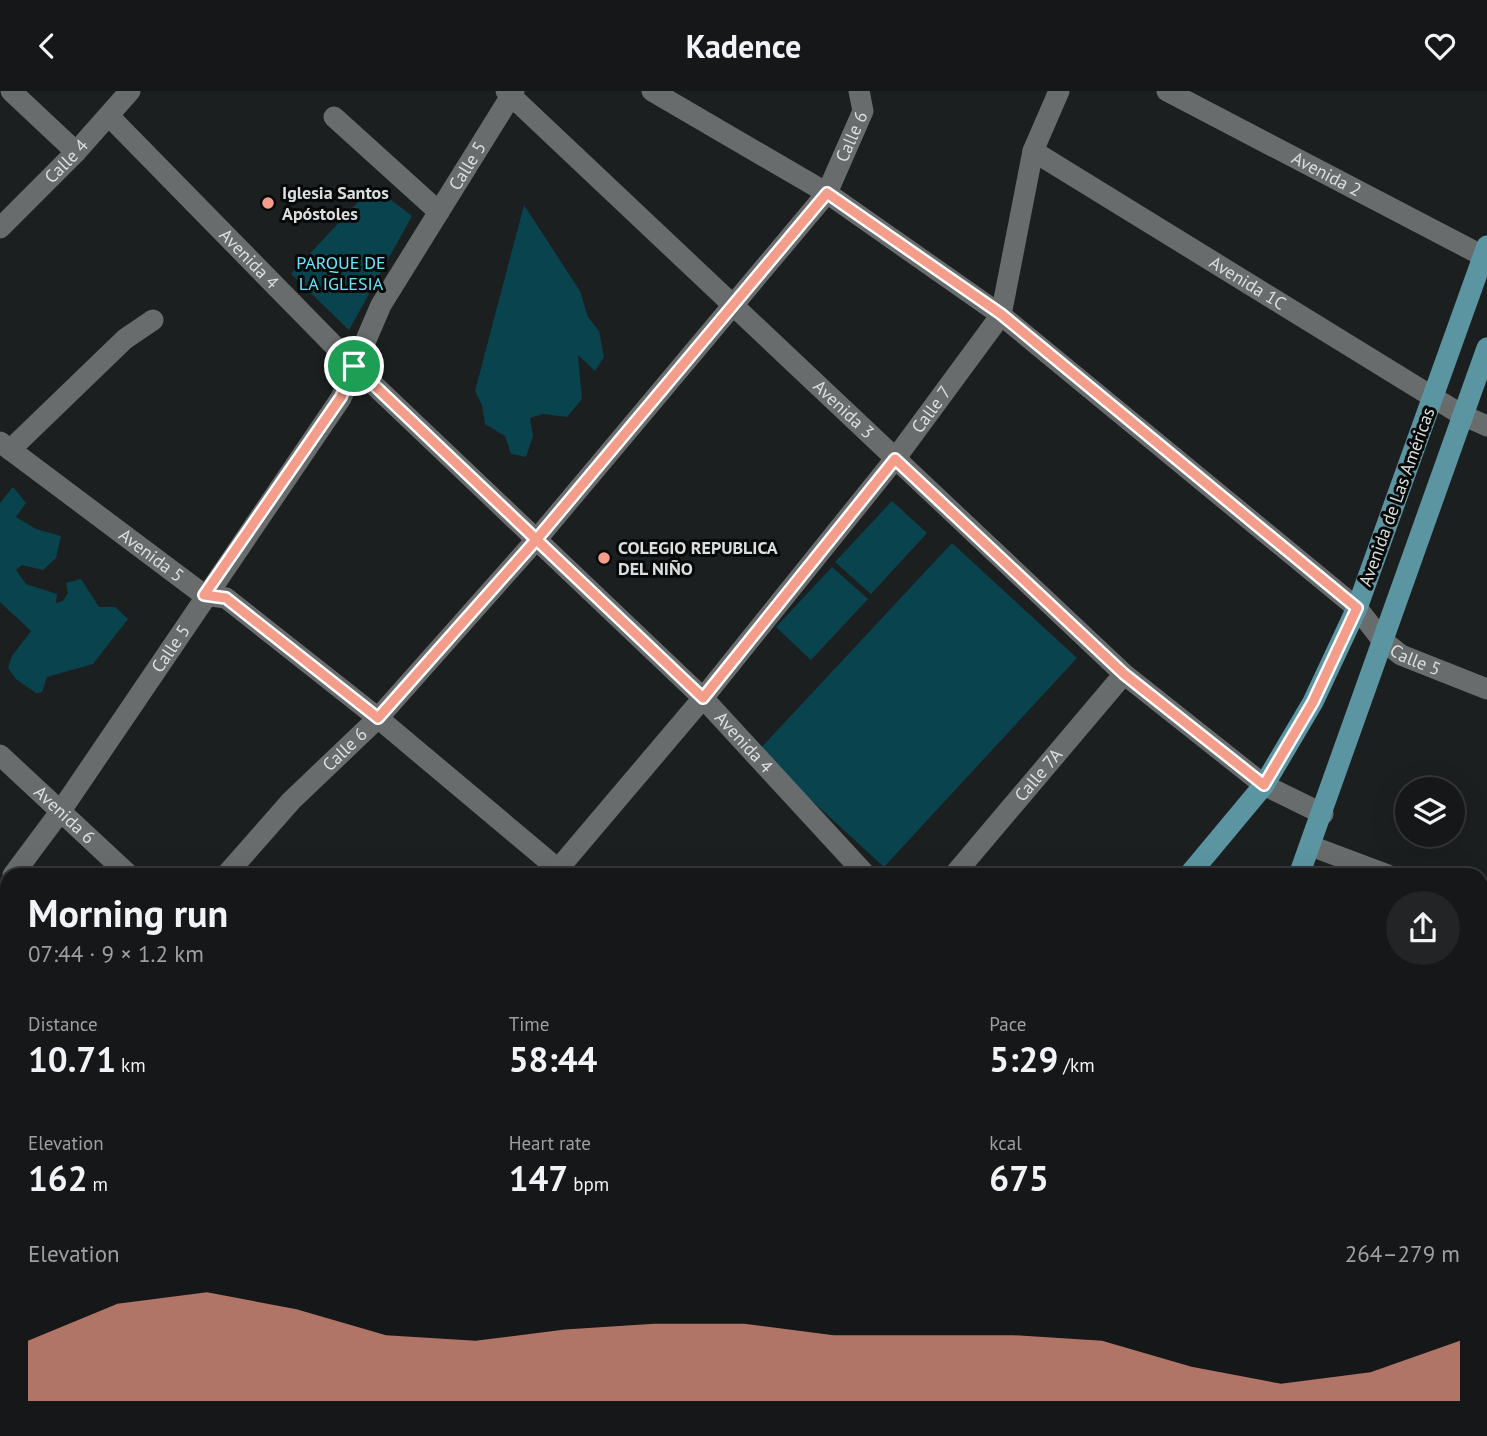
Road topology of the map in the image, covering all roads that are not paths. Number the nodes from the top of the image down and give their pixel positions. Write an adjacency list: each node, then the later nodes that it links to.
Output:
1 (10, 91): 11 (street)
2 (130, 91): 8 (street, Calle 4)
3 (652, 91): 12 (street, Calle 5)
4 (859, 91): 12 (street, Calle 6)
5 (1059, 91): 10 (street, Calle 7)
6 (1167, 91): 15 (street, Avenida 2)
7 (510, 93): 13 (street, Calle 5); 16 (street, Avenida 3)
8 (109, 116): 11 (street, Calle 4); 20 (street, Avenida 4)
9 (334, 117): 13 (street)
10 (1033, 151): 17 (street, Calle 7); 21 (street, Avenida 1C)
11 (76, 152): 14 (street, Calle 4)
12 (827, 193): 16 (street, Calle 6); 17 (street, Calle 5)
13 (439, 212): 20 (street, Calle 5)
14 (0, 227)
15 (1486, 254): 21 (main road, Avenida de Las Américas)
16 (734, 305): 25 (street, Avenida 3); 26 (street, Calle 6)
17 (1001, 314): 25 (street, Calle 7); 28 (street, Calle 5)
18 (153, 320): 24 (street)
19 (1487, 348): 22 (main road, Avenida de Las Américas)
20 (354, 366): 26 (street, Avenida 4); 27 (street, Calle 5)
21 (1433, 397): 22 (street, Avenida 1C); 28 (main road, Avenida de Las Américas)
22 (1462, 415): 23 (street, Avenida 1C); 29 (main road, Avenida de Las Américas)
23 (1487, 426)
24 (5, 446): 27 (street, Avenida 5)
25 (895, 459): 30 (street, Avenida 3); 32 (street, Calle 7)
26 (536, 540): 32 (street, Avenida 4); 33 (street, Calle 6)
27 (204, 595): 33 (street, Avenida 5); 36 (street, Calle 5)
28 (1357, 608): 29 (street, Calle 5); 35 (main road, Avenida de Las Américas)
29 (1382, 641): 31 (street, Calle 5); 37 (main road, Avenida de Las Américas)
30 (1124, 674): 35 (street, Avenida 3); 45 (street, Calle 7A)
31 (1487, 689)
32 (703, 698): 43 (street, Calle 7); 44 (street, Avenida 4)
33 (378, 718): 41 (street, Calle 6); 42 (street, Avenida 5)
34 (0, 755): 36 (street, Avenida 6)
35 (1264, 785): 37 (street, Avenida 3); 46 (main road, Avenida de Las Américas)
36 (60, 812): 39 (street, Calle 5); 40 (street, Avenida 6)
37 (1323, 814): 38 (main road, Avenida de Las Américas)
38 (1311, 846): 47 (main road, Avenida de Las Américas); 48 (street)
39 (18, 868)
40 (121, 868)
41 (232, 868)
42 (553, 868)
43 (563, 868)
44 (860, 868)
45 (960, 868)
46 (1195, 868)
47 (1302, 868)
48 (1369, 868)

